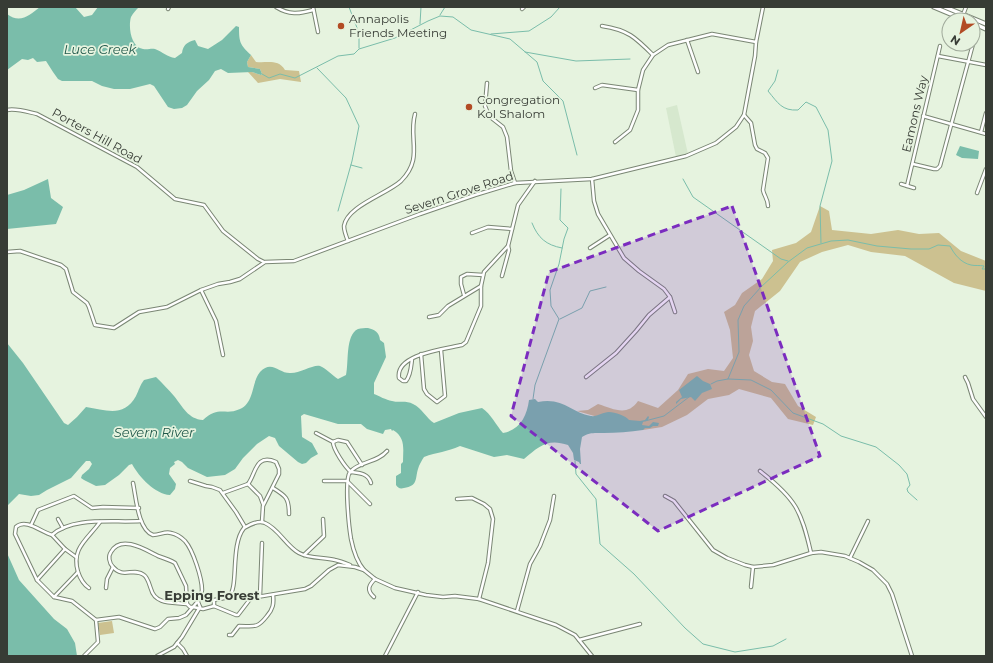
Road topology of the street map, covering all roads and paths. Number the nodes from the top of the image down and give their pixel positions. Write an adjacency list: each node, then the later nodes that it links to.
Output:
1 (276, 7): 5 (street)
2 (763, 7): 11 (street, Severn Grove Road)
3 (934, 7): 6 (main road)
4 (945, 7): 7 (main road)
5 (313, 9): 9 (street)
6 (946, 12)
7 (956, 12)
8 (602, 26): 14 (street)
9 (318, 32)
10 (687, 40): 11 (street); 14 (street); 18 (street)
11 (756, 42): 25 (street, Severn Grove Road)
12 (940, 46): 15 (street, Eamons Way)
13 (970, 52): 16 (street)
14 (652, 55): 21 (street)
15 (938, 56): 16 (street); 26 (street, Eamons Way)
16 (968, 61): 17 (street); 27 (street)
17 (986, 65)
18 (698, 72)
19 (487, 83): 35 (street)
20 (595, 88): 21 (street)
21 (638, 90): 30 (street)
22 (7, 110): 48 (street, Porters Hill Road)
23 (986, 113): 28 (street)
24 (415, 114): 44 (street)
25 (744, 114): 33 (street, Severn Grove Road); 40 (street)
26 (924, 116): 27 (street); 31 (street, Eamons Way)
27 (952, 124): 28 (street); 31 (street)
28 (981, 132): 29 (street)
29 (986, 134)
30 (615, 142)
31 (913, 164): 37 (street, Eamons Way)
32 (986, 169): 39 (street)
33 (592, 179): 34 (street, Severn Grove Road); 43 (street)
34 (535, 181): 35 (street, Severn Grove Road); 41 (street)
35 (515, 183): 44 (street, Severn Grove Road)
36 (901, 184): 37 (street)
37 (907, 186): 38 (street)
38 (914, 188)
39 (977, 193)
40 (768, 206)
41 (512, 229): 42 (street); 45 (street)
42 (472, 233)
43 (610, 235): 46 (street); 54 (street)
44 (348, 241): 48 (street, Severn Grove Road)
45 (508, 246): 49 (street); 50 (street)
46 (590, 248)
47 (7, 252): 52 (street)
48 (265, 262): 52 (street)
49 (483, 275): 51 (street); 53 (street)
50 (502, 276)
51 (481, 286): 53 (street); 57 (street)
52 (201, 290): 59 (street)
53 (464, 295): 56 (street)
54 (670, 297): 55 (street); 61 (street)
55 (675, 312)
56 (429, 317)
57 (441, 350): 58 (street); 58 (street)
58 (421, 354): 60 (street)
59 (223, 355)
60 (412, 359): 60 (street)
61 (586, 377)
62 (965, 377): 63 (street)
63 (986, 417)
64 (316, 433): 65 (street)
65 (333, 442): 67 (street); 69 (street)
66 (387, 451): 67 (street)
67 (362, 465): 69 (street)
68 (760, 471): 97 (street)
69 (351, 472): 72 (street); 73 (street)
70 (190, 481): 77 (street)
71 (324, 481): 72 (street)
72 (347, 481): 81 (street); 104 (street)
73 (371, 482)
74 (133, 483): 83 (street)
75 (248, 484): 76 (street); 77 (street); 82 (street)
76 (273, 488): 82 (street); 84 (street)
77 (223, 493): 92 (street)
78 (554, 496): 126 (street)
79 (665, 496): 103 (street)
80 (457, 499): 119 (street)
81 (370, 504)
82 (263, 505): 90 (street)
83 (139, 508): 87 (street); 91 (street)
84 (289, 514)
85 (58, 519): 93 (street)
86 (323, 519): 98 (street)
87 (141, 521): 89 (street); 111 (street)
88 (868, 521): 100 (street)
89 (100, 522): 93 (street); 99 (street)
90 (262, 522): 92 (street); 98 (street)
91 (31, 525): 94 (street); 107 (street)
92 (245, 527): 120 (street)
93 (63, 528): 94 (street)
94 (52, 535): 96 (street)
95 (262, 543): 115 (street)
96 (66, 550): 99 (street); 107 (street)
97 (811, 553): 100 (street); 103 (street)
98 (304, 555): 102 (street)
99 (76, 557): 105 (street)
100 (850, 558): 137 (street)
101 (113, 567): 110 (street); 122 (street); 122 (street)
102 (354, 567): 104 (street); 114 (street)
103 (753, 567): 108 (street)
104 (364, 570): 106 (street)
105 (78, 572): 109 (street); 116 (street)
106 (376, 579): 112 (street); 118 (street)
107 (37, 580): 116 (street)
108 (751, 587)
109 (89, 588)
110 (106, 588)
111 (202, 588): 113 (street); 117 (street)
112 (418, 592): 119 (street); 135 (street)
113 (206, 595): 117 (street); 120 (street)
114 (273, 595): 115 (street); 129 (street)
115 (260, 596): 123 (street)
116 (54, 597): 127 (street)
117 (201, 597): 121 (street)
118 (374, 597)
119 (479, 599): 126 (street)
120 (214, 600): 123 (street)
121 (198, 601): 124 (street); 125 (street)
122 (188, 604): 124 (street)
123 (214, 606): 125 (street)
124 (193, 607): 125 (street); 127 (street)
125 (200, 607): 131 (street)
126 (517, 612): 130 (street)
127 (96, 620): 132 (street)
128 (640, 624): 130 (street)
129 (229, 635)
130 (579, 640): 136 (street)
131 (177, 643): 133 (street); 134 (street)
132 (84, 656)
133 (156, 656)
134 (187, 656)
135 (385, 656)
136 (592, 656)
137 (912, 656)

